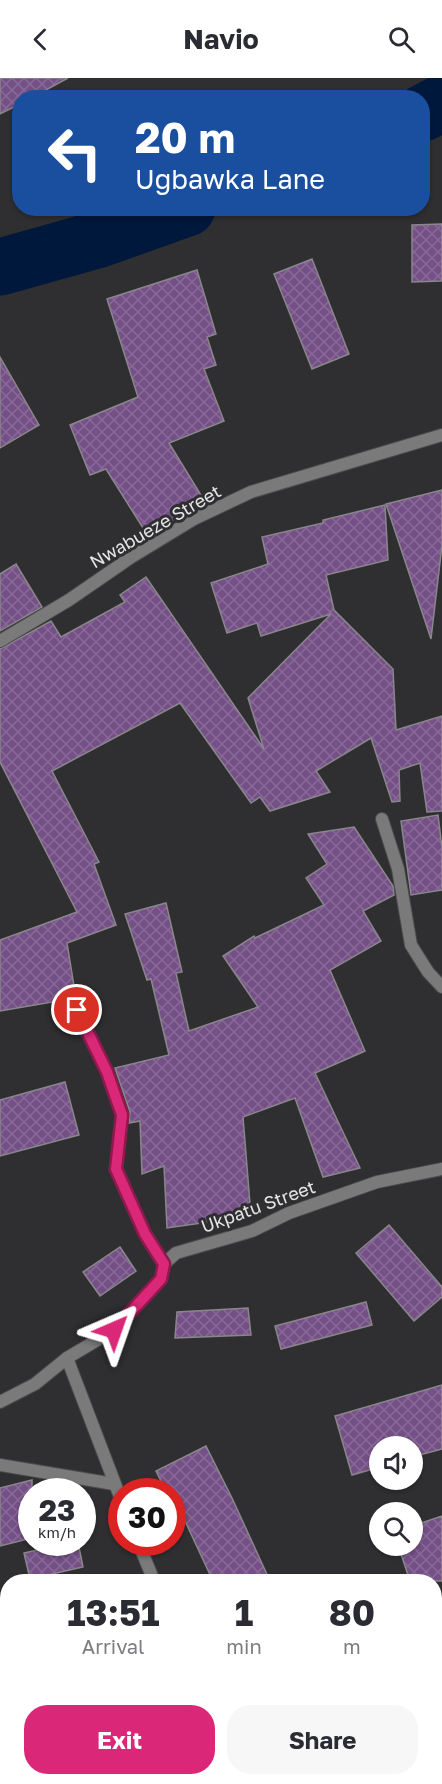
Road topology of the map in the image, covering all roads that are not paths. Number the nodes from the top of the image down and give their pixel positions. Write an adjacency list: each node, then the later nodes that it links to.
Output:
1 (442, 435): 2 (street, Nwabueze Street)
2 (0, 641)
3 (382, 819): 4 (street)
4 (442, 987)
5 (77, 1010): 7 (street)
6 (442, 1169): 7 (street, Ukpatu Street)
7 (164, 1264): 8 (street)
8 (67, 1358): 9 (street); 11 (street)
9 (0, 1402)
10 (0, 1465): 12 (street)
11 (112, 1478)
12 (108, 1483)
13 (144, 1556): 14 (street)
14 (151, 1574)

